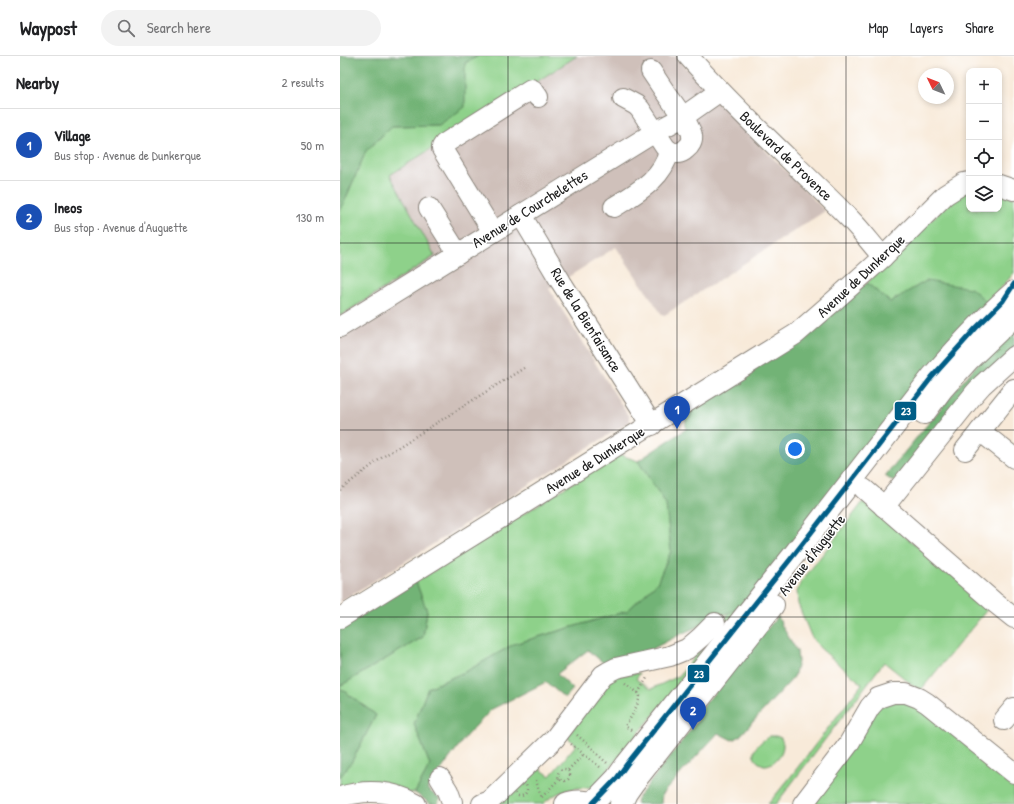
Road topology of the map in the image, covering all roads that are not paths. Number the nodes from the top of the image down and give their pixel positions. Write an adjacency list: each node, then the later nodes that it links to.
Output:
1 (688, 56): 3 (street, Boulevard de Provence)
2 (651, 71): 6 (street)
3 (720, 91): 6 (street, Avenue de Courchelettes); 17 (street, Boulevard de Provence)
4 (538, 96): 15 (street)
5 (623, 98): 7 (street)
6 (682, 117): 7 (street, Avenue de Courchelettes); 8 (street)
7 (656, 132): 8 (street); 14 (street, Avenue de Courchelettes)
8 (669, 151): 12 (street)
9 (966, 183): 17 (street, Avenue de Dunkerque)
10 (1002, 186): 11 (street)
11 (1014, 190)
12 (614, 207)
13 (429, 208): 16 (street)
14 (521, 215): 15 (street, Avenue de Courchelettes); 22 (street, Rue de la Bienfaisance)
15 (493, 232): 16 (street, Avenue de Courchelettes)
16 (458, 254): 19 (street, Avenue de Courchelettes)
17 (883, 257): 22 (street, Avenue de Dunkerque)
18 (1011, 298): 26 (main road, Avenue d'Auguette); 39 (main road, Avenue d'Auguette)
19 (340, 327)
20 (1014, 356): 27 (street)
21 (1014, 389): 23 (street)
22 (652, 425): 28 (street, Avenue de Dunkerque)
23 (980, 431): 24 (street); 25 (street)
24 (965, 450)
25 (1014, 458)
26 (864, 489): 27 (street); 40 (main road, Avenue d'Auguette)
27 (884, 507): 29 (street)
28 (340, 618)
29 (1014, 618)
30 (715, 624): 37 (street)
31 (1014, 773): 41 (street)
32 (440, 778): 34 (street)
33 (340, 797): 35 (street)
34 (451, 803): 36 (street)
35 (416, 804)
36 (475, 804)
37 (482, 804)
38 (566, 804): 39 (main road)
39 (593, 804)
40 (621, 804)
41 (803, 804)

